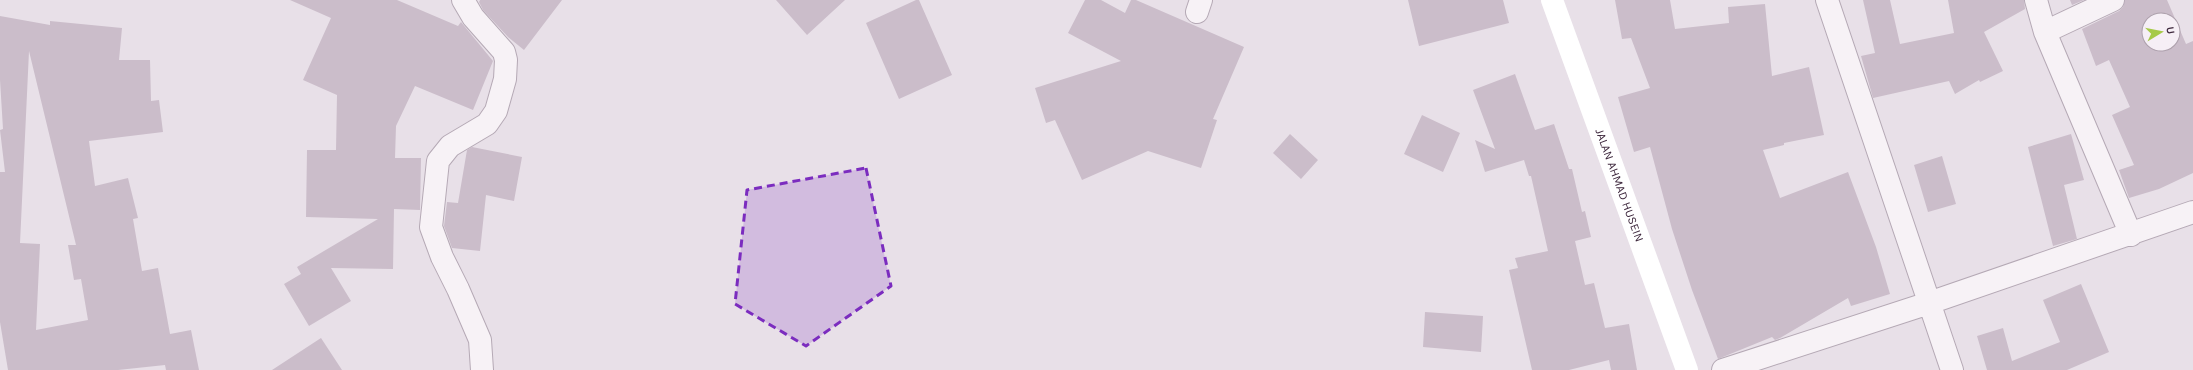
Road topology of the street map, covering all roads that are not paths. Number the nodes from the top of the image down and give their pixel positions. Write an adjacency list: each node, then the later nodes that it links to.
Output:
1 (463, 0): 10 (street)
2 (1552, 0): 11 (main road, JALAN AHMAD HUSEIN)
3 (1827, 0): 9 (street)
4 (2036, 0): 6 (street)
5 (2113, 0): 6 (street)
6 (2045, 32): 8 (street)
7 (2193, 212): 8 (street)
8 (2131, 235): 9 (street)
9 (1929, 303): 12 (street); 13 (street)
10 (482, 370)
11 (1687, 370)
12 (1723, 370)
13 (1952, 370)

